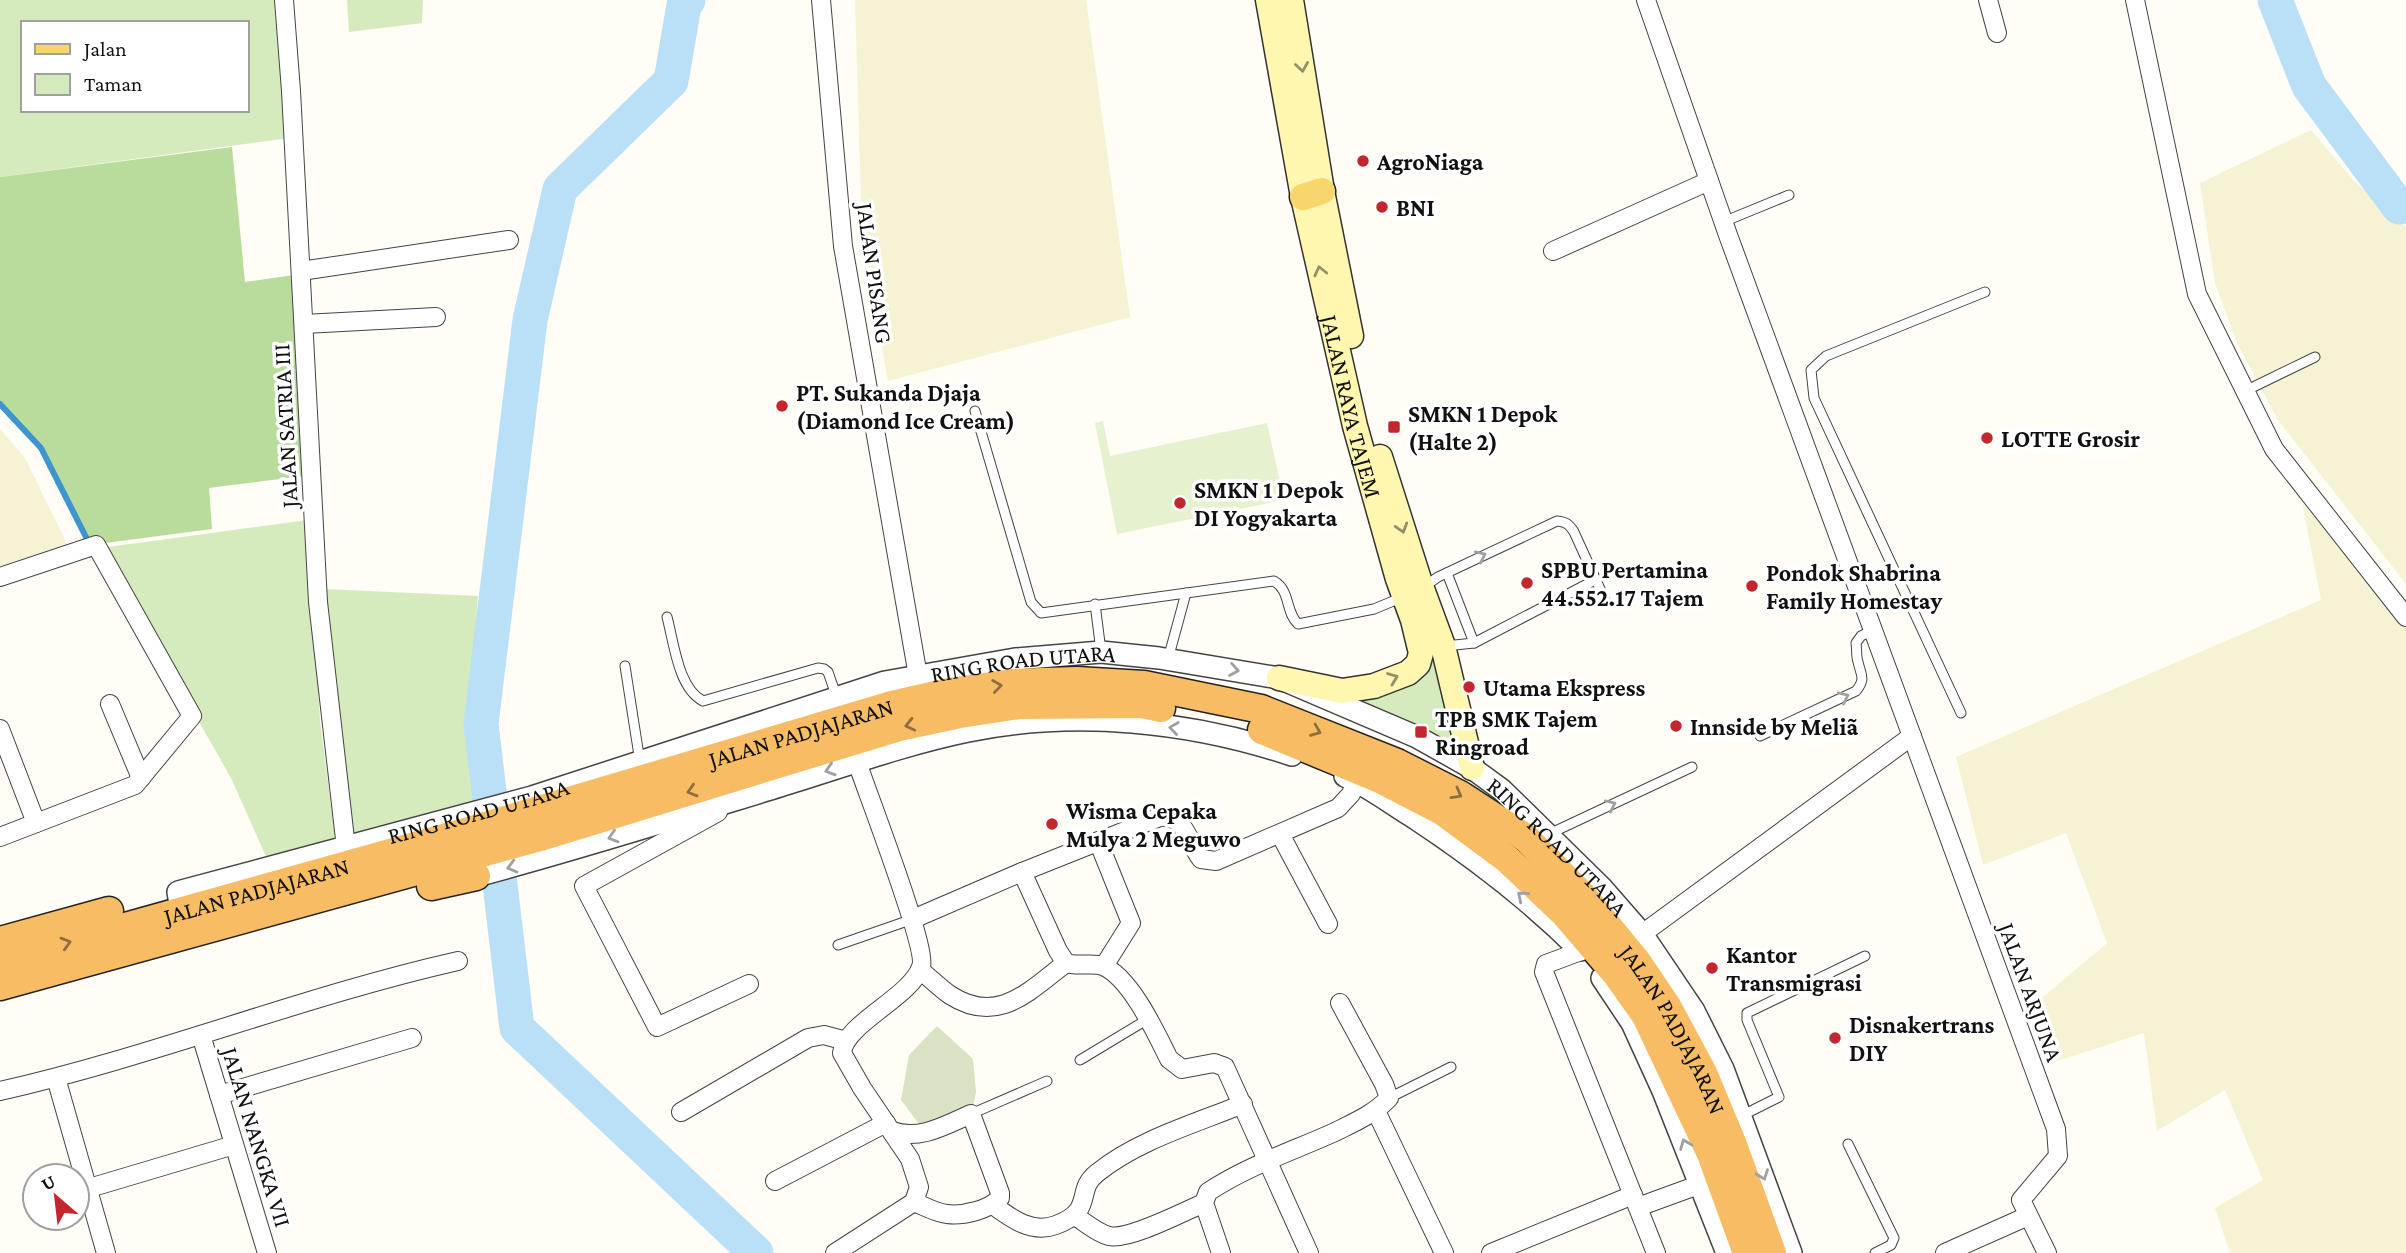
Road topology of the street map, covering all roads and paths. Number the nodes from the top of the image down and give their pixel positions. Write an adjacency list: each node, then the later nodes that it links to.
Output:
1 (284, 0): 15 (street, JALAN SATRIA III)
2 (821, 0): 37 (street, JALAN PISANG)
3 (1268, 0): 10 (main road, JALAN RAYA TAJEM)
4 (1290, 0): 10 (main road, JALAN RAYA TAJEM, one-way to 10)
5 (1646, 0): 9 (street)
6 (1988, 0): 8 (street)
7 (2135, 0): 20 (street)
8 (1997, 33)
9 (1709, 181): 12 (street); 14 (street)
10 (1312, 194): 26 (main road, JALAN RAYA TAJEM)
11 (1789, 195): 12 (lane)
12 (1723, 222): 31 (street)
13 (509, 240): 15 (street)
14 (1553, 251)
15 (301, 271): 18 (street, JALAN SATRIA III)
16 (1985, 292): 41 (lane)
17 (436, 317): 18 (street)
18 (304, 324): 60 (street, JALAN SATRIA III)
19 (2315, 357): 20 (lane)
20 (2245, 391): 30 (street)
21 (975, 411): 28 (lane)
22 (1447, 572): 24 (lane, one-way to 24); 26 (lane); 32 (lane)
23 (0, 577): 50 (street)
24 (1595, 580): 27 (lane); 32 (lane)
25 (1186, 593): 26 (lane); 28 (lane); 35 (lane)
26 (1413, 593): 33 (main road, JALAN RAYA TAJEM)
27 (1606, 602)
28 (1095, 604): 34 (lane)
29 (667, 617): 39 (lane)
30 (2406, 617)
31 (1873, 629): 43 (lane, one-way to 31); 44 (street)
32 (1474, 643): 33 (lane)
33 (1431, 645): 38 (main road, one-way to 33); 48 (main road, JALAN RAYA TAJEM)
34 (1101, 652): 35 (street, RING ROAD UTARA); 37 (street, RING ROAD UTARA)
35 (1168, 659): 38 (street, RING ROAD UTARA, one-way to 38)
36 (625, 666): 47 (lane)
37 (918, 676): 39 (street, RING ROAD UTARA)
38 (1279, 678): 48 (street, RING ROAD UTARA)
39 (837, 698): 45 (street, RING ROAD UTARA)
40 (110, 704): 50 (street)
41 (1961, 713)
42 (0, 729): 53 (street)
43 (1760, 736)
44 (1912, 736): 65 (street); 108 (street, JALAN ARJUNA)
45 (739, 741): 47 (street, RING ROAD UTARA); 54 (highway, JALAN PADJAJARAN); 119 (highway, JALAN PADJAJARAN, one-way to 119)
46 (857, 762): 51 (street, RING ROAD UTARA, one-way to 46); 52 (street, RING ROAD UTARA, one-way to 52); 63 (street)
47 (640, 764): 54 (street, RING ROAD UTARA)
48 (1472, 768): 56 (street, RING ROAD UTARA)
49 (1692, 768): 56 (lane, one-way to 49)
50 (141, 778): 53 (street)
51 (1356, 781): 55 (street); 68 (street, RING ROAD UTARA, one-way to 51)
52 (748, 796): 54 (street, RING ROAD UTARA, one-way to 54); 75 (street)
53 (36, 823): 57 (street)
54 (539, 826): 59 (highway, JALAN PADJAJARAN); 59 (street, RING ROAD UTARA); 118 (highway, JALAN PADJAJARAN, one-way to 54)
55 (1280, 834): 58 (street); 64 (street)
56 (1549, 834): 65 (street, RING ROAD UTARA)
57 (0, 837)
58 (1098, 841): 61 (street); 73 (street)
59 (468, 846): 60 (street, RING ROAD UTARA); 62 (highway, JALAN PADJAJARAN); 76 (highway, JALAN PADJAJARAN); 77 (highway, RING ROAD UTARA)
60 (346, 848): 62 (street, RING ROAD UTARA)
61 (1022, 872): 63 (street); 72 (street)
62 (180, 901): 66 (highway, RING ROAD UTARA); 71 (highway, JALAN PADJAJARAN, one-way to 62)
63 (913, 919): 67 (lane); 74 (street)
64 (1328, 924)
65 (1642, 934): 93 (street, RING ROAD UTARA)
66 (0, 940)
67 (838, 945)
68 (1581, 951): 100 (street, RING ROAD UTARA, one-way to 68); 102 (street)
69 (1865, 956): 93 (lane)
70 (458, 961): 80 (street)
71 (0, 962)
72 (1066, 963): 73 (street); 74 (street)
73 (1104, 966): 79 (street)
74 (920, 970): 82 (street)
75 (749, 984)
76 (0, 986)
77 (0, 1002)
78 (1340, 1003): 90 (street)
79 (1149, 1020): 83 (lane); 89 (street)
80 (201, 1035): 85 (street); 88 (street, JALAN NANGKA VII)
81 (412, 1038): 88 (street)
82 (846, 1041): 91 (street); 94 (street)
83 (1080, 1060)
84 (1451, 1066): 90 (lane)
85 (56, 1078): 87 (street); 98 (street)
86 (1047, 1081): 92 (lane)
87 (0, 1091)
88 (219, 1095): 96 (street, JALAN NANGKA VII)
89 (1243, 1104): 97 (street); 107 (street)
90 (1383, 1104): 97 (street); 114 (street)
91 (681, 1112)
92 (971, 1114): 94 (street); 106 (street)
93 (1741, 1116): 120 (street, RING ROAD UTARA, one-way to 120)
94 (889, 1127): 99 (street); 103 (street)
95 (1848, 1143): 121 (lane)
96 (234, 1145): 101 (street); 110 (street, JALAN NANGKA VII)
97 (1268, 1161): 104 (street); 113 (street)
98 (79, 1162)
99 (775, 1181)
100 (1701, 1184): 102 (street); 117 (street, RING ROAD UTARA)
101 (91, 1188)
102 (1635, 1201): 115 (street); 116 (street)
103 (914, 1202): 106 (street); 111 (street)
104 (1204, 1203): 107 (street); 112 (street)
105 (91, 1205): 109 (street)
106 (993, 1205): 107 (street)
107 (1076, 1216)
108 (2028, 1216): 122 (street); 123 (street)
109 (106, 1253)
110 (267, 1253)
111 (835, 1253)
112 (1222, 1253)
113 (1309, 1253)
114 (1444, 1253)
115 (1491, 1253)
116 (1656, 1253)
117 (1727, 1253)
118 (1747, 1253)
119 (1772, 1253)
120 (1791, 1253)
121 (1875, 1253)
122 (1945, 1253)
123 (2047, 1253)

